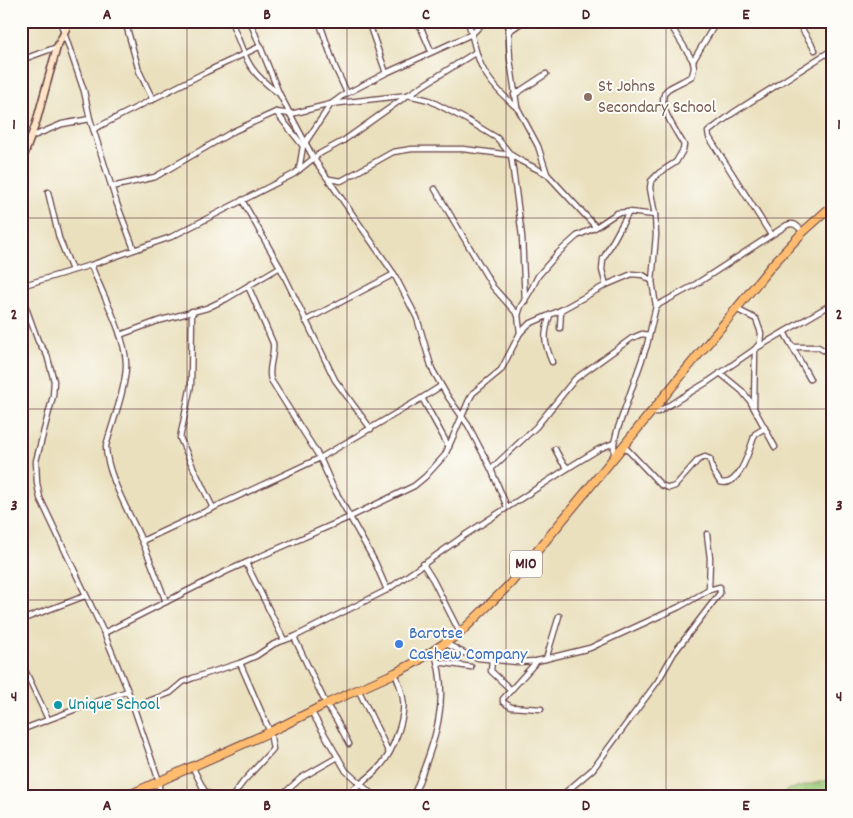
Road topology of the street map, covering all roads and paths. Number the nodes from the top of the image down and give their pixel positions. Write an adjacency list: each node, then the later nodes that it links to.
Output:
1 (60, 21): 16 (street)
2 (70, 21): 16 (main road)
3 (125, 21): 34 (street)
4 (231, 21): 25 (street)
5 (250, 21): 19 (street)
6 (319, 21): 31 (street)
7 (368, 21): 28 (street)
8 (418, 21): 23 (street)
9 (468, 21): 18 (street)
10 (485, 21): 18 (street)
11 (508, 21): 17 (street)
12 (524, 21): 17 (street)
13 (668, 21): 27 (street)
14 (717, 21): 27 (street)
15 (797, 21): 21 (street)
16 (64, 32): 20 (main road); 39 (street)
17 (508, 32): 33 (street)
18 (472, 34): 23 (street); 24 (street)
19 (262, 46): 25 (street); 30 (street)
20 (57, 47): 26 (street); 41 (main road)
21 (815, 50)
22 (832, 50): 58 (street)
23 (431, 51): 28 (street)
24 (476, 52): 32 (street); 36 (street)
25 (243, 54): 30 (street); 34 (street)
26 (21, 60)
27 (693, 61): 55 (street)
28 (386, 73): 31 (street)
29 (546, 74): 33 (street)
30 (279, 93): 38 (street)
31 (347, 94): 35 (street)
32 (408, 95): 35 (street); 43 (street); 44 (street)
33 (514, 95): 36 (street)
34 (153, 100): 40 (street)
35 (331, 104): 38 (street); 42 (street)
36 (517, 107): 47 (street)
37 (276, 112): 38 (street); 42 (street); 49 (street)
38 (291, 114): 42 (street)
39 (90, 119): 40 (street); 41 (street)
40 (94, 129): 49 (street)
41 (31, 137): 45 (main road)
42 (304, 144): 44 (street); 46 (street)
43 (511, 155): 47 (street); 48 (street); 69 (street)
44 (314, 159): 46 (street); 48 (street)
45 (21, 164)
46 (299, 170): 52 (street)
47 (547, 174): 56 (street)
48 (329, 180): 63 (street)
49 (112, 187): 59 (street)
50 (435, 189): 75 (street)
51 (48, 192): 62 (street)
52 (242, 200): 59 (street); 61 (street)
53 (832, 206): 57 (main road, M10)
54 (629, 212): 55 (street); 56 (street); 65 (street)
55 (655, 215): 64 (street)
56 (596, 227): 69 (street)
57 (803, 232): 58 (street); 73 (main road, M10)
58 (771, 235): 71 (street)
59 (134, 249): 60 (street)
60 (91, 265): 62 (street); 81 (street)
61 (280, 267): 67 (street); 77 (street)
62 (72, 270): 66 (street)
63 (394, 274): 77 (street); 89 (street)
64 (652, 281): 65 (street); 71 (street)
65 (606, 285): 72 (street)
66 (21, 286)
67 (248, 286): 74 (street); 101 (street)
68 (21, 294): 114 (street)
69 (525, 301): 75 (street)
70 (832, 304): 79 (street)
71 (656, 306): 82 (street)
72 (560, 310): 76 (street); 78 (street)
73 (736, 310): 84 (street); 92 (main road, M10)
74 (192, 311): 81 (street); 106 (street)
75 (518, 315): 80 (street)
76 (550, 315): 80 (street); 86 (street)
77 (305, 320): 95 (street)
78 (560, 328)
79 (784, 332): 83 (street); 84 (street)
80 (520, 333): 93 (street)
81 (120, 335): 109 (street)
82 (649, 335): 96 (street); 104 (street)
83 (793, 347): 85 (street); 88 (street)
84 (755, 349): 87 (street); 91 (street)
85 (824, 350)
86 (552, 362)
87 (720, 373): 91 (street); 92 (street)
88 (810, 379)
89 (441, 386): 90 (street); 93 (street)
90 (422, 398): 95 (street); 98 (street)
91 (754, 407): 94 (street)
92 (652, 412): 97 (main road, M10)
93 (461, 416): 98 (street); 104 (street)
94 (765, 428): 97 (street); 99 (street)
95 (371, 429): 101 (street)
96 (614, 443): 102 (street); 103 (street)
97 (624, 446): 102 (main road, M10)
98 (449, 447): 107 (street)
99 (775, 447)
100 (555, 449): 103 (street)
101 (320, 458): 106 (street); 107 (street)
102 (614, 459): 119 (main road, M10)
103 (568, 468): 105 (street)
104 (490, 469): 105 (street)
105 (507, 507): 111 (street)
106 (213, 508): 109 (street)
107 (350, 517): 110 (street); 112 (street)
108 (708, 534): 113 (street)
109 (142, 541): 115 (street)
110 (246, 563): 115 (street); 121 (street)
111 (424, 564): 112 (street); 119 (street)
112 (387, 590): 120 (street)
113 (708, 590): 124 (street); 156 (street)
114 (85, 596): 117 (street); 118 (street)
115 (166, 602): 118 (street)
116 (559, 616): 124 (street)
117 (21, 620)
118 (104, 633): 134 (street)
119 (460, 633): 122 (main road, M10)
120 (294, 637): 121 (street); 135 (street)
121 (284, 640): 129 (street)
122 (445, 643): 123 (main road, M10); 125 (street)
123 (434, 651): 128 (street); 131 (main road, M10)
124 (546, 659): 126 (street)
125 (492, 660): 126 (street); 133 (street)
126 (536, 661): 133 (street)
127 (21, 662): 139 (street)
128 (438, 662): 130 (street); 155 (street)
129 (240, 664): 136 (street); 141 (street)
130 (471, 667)
131 (395, 672): 132 (main road, M10); 143 (street)
132 (358, 689): 135 (main road, M10); 143 (street)
133 (511, 690): 137 (street)
134 (128, 692): 136 (street); 139 (street)
135 (326, 704): 138 (main road, M10); 142 (street)
136 (133, 707): 146 (street)
137 (541, 709)
138 (311, 711): 141 (main road, M10); 144 (street)
139 (48, 719): 140 (street)
140 (21, 730)
141 (270, 732): 145 (main road, M10); 151 (street)
142 (349, 744)
143 (389, 753): 147 (street)
144 (338, 757): 147 (street); 152 (street)
145 (192, 766): 146 (main road, M10); 150 (street)
146 (159, 781): 148 (main road, M10); 149 (street)
147 (360, 783): 153 (street); 154 (street)
148 (124, 797)
149 (159, 797)
150 (213, 797)
151 (232, 797)
152 (280, 797)
153 (343, 797)
154 (376, 797)
155 (413, 797)
156 (560, 797)

